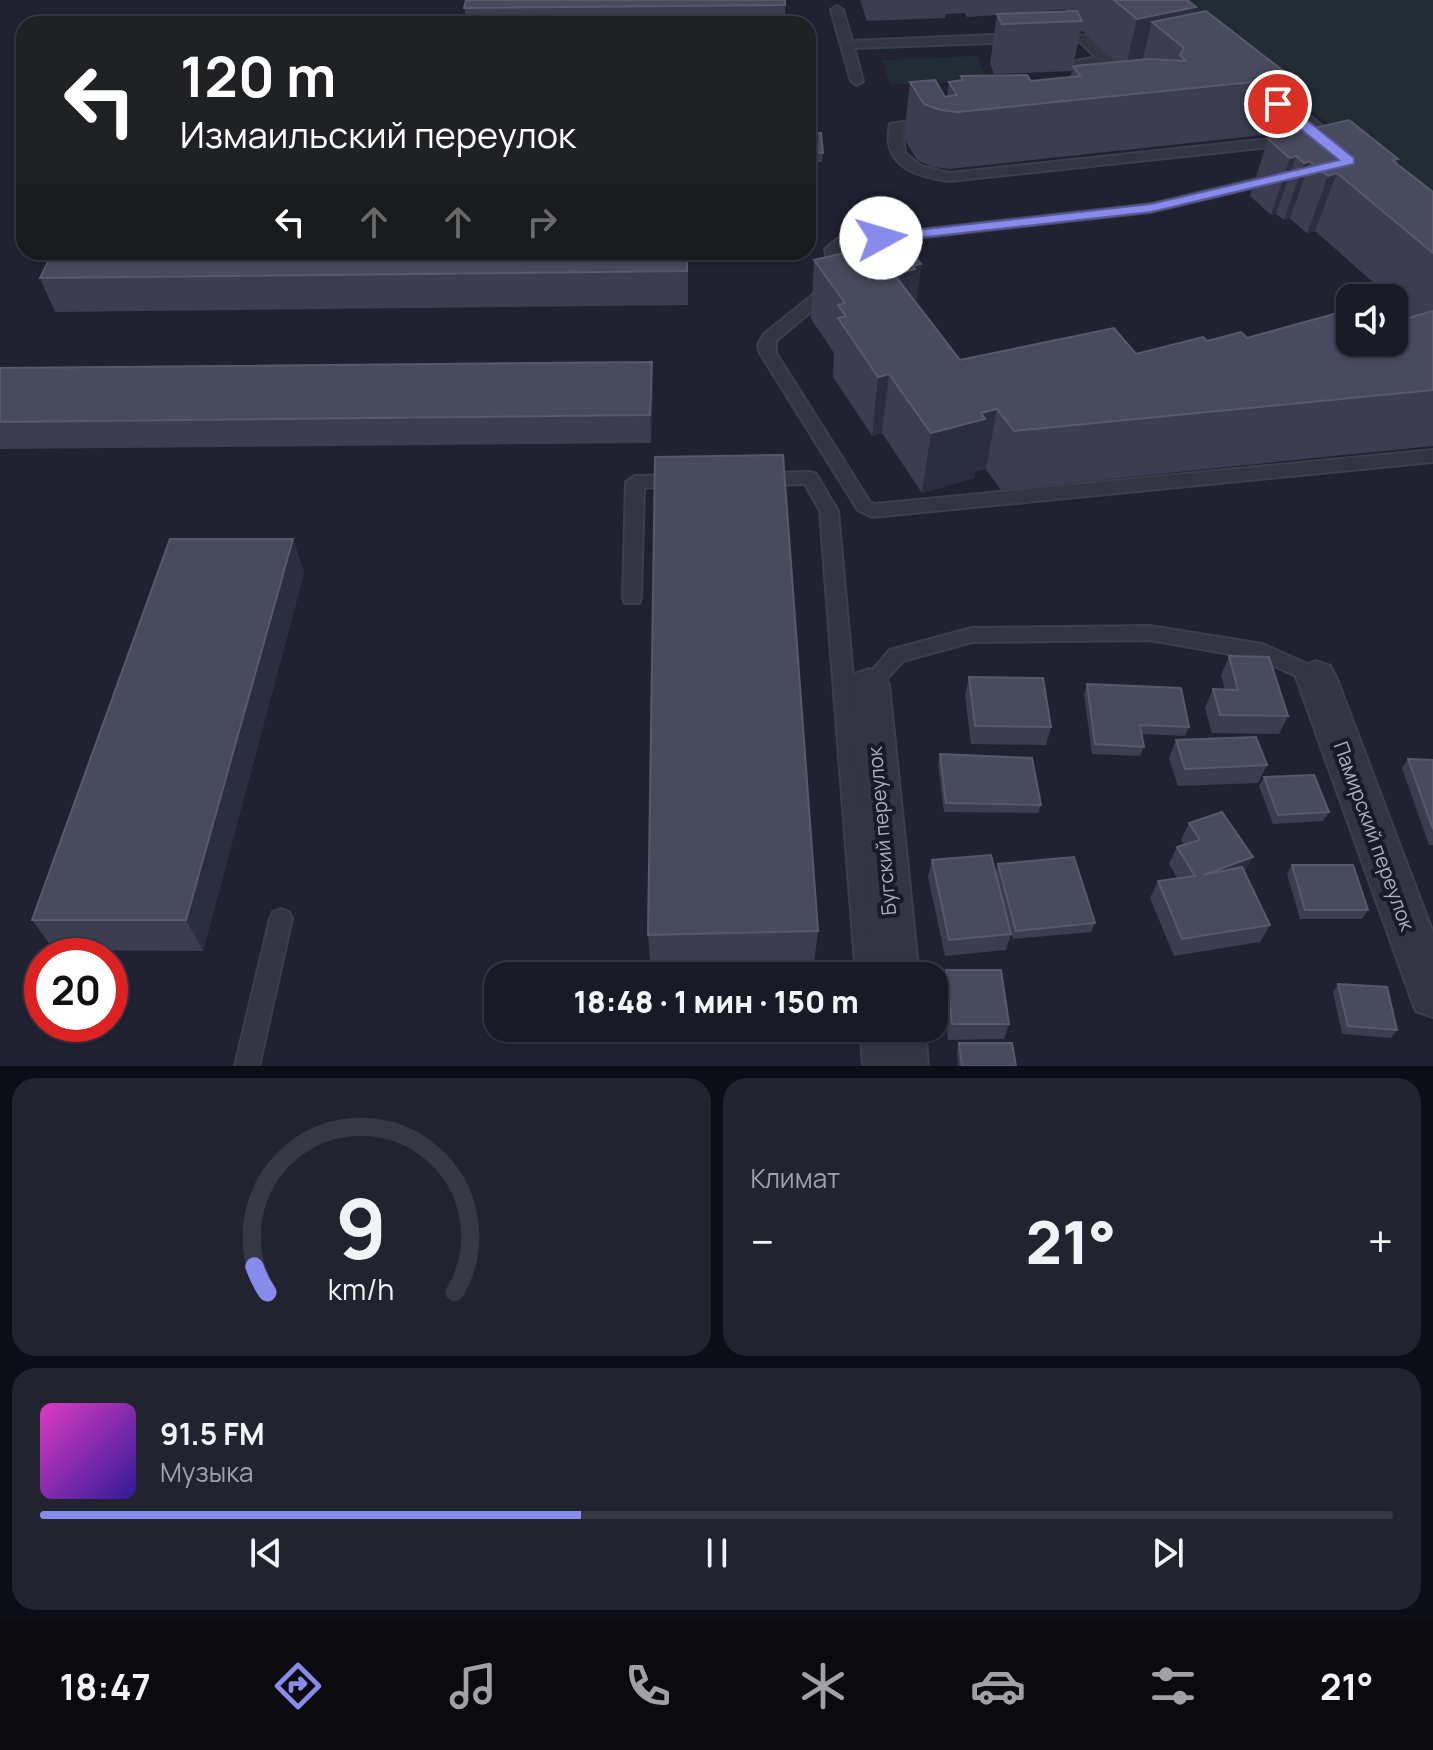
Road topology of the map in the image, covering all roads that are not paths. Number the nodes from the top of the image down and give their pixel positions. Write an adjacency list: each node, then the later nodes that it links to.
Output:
1 (837, 10): 2 (lane)
2 (847, 45): 4 (lane); 7 (lane)
3 (1218, 56): 9 (street)
4 (1113, 64): 5 (lane); 6 (lane)
5 (1070, 66)
6 (1137, 73)
7 (857, 81)
8 (940, 121): 9 (lane)
9 (1320, 138): 11 (street)
10 (1288, 175): 12 (lane)
11 (1372, 180)
12 (1433, 456)
13 (747, 480): 19 (lane)
14 (699, 481): 15 (lane)
15 (632, 598)
16 (1316, 677): 17 (lane); 21 (street, Памирский переулок)
17 (869, 685): 20 (street, Бугский переулок)
18 (281, 919): 24 (lane)
19 (867, 962)
20 (895, 962)
21 (1433, 995)
22 (873, 1042): 25 (lane)
23 (902, 1042): 26 (street)
24 (247, 1066)
25 (875, 1066)
26 (904, 1066)

